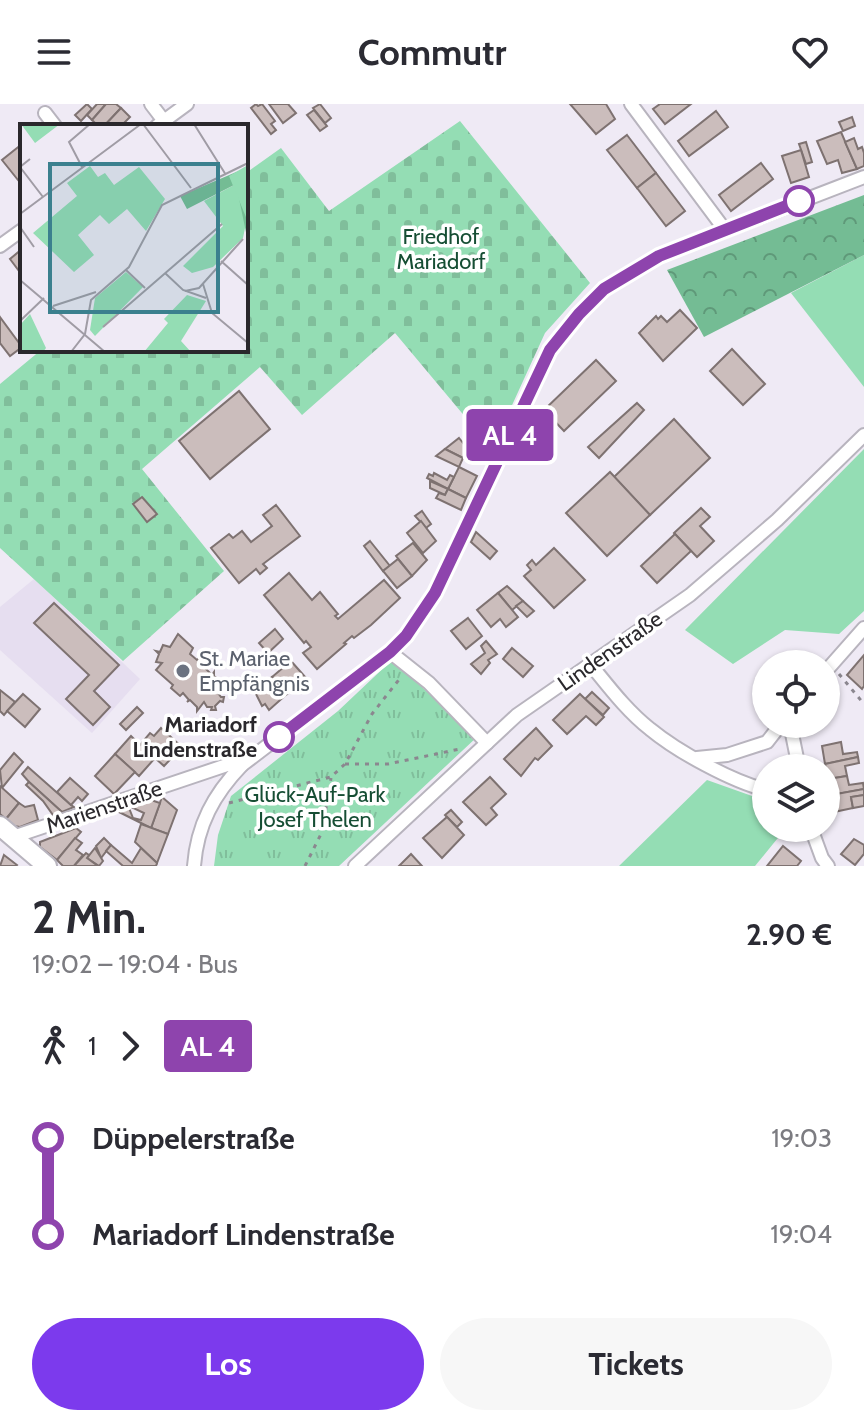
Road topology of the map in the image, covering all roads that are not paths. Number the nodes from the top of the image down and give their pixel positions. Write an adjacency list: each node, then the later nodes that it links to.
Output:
1 (151, 104): 6 (street)
2 (187, 104): 6 (street)
3 (631, 104): 8 (street)
4 (45, 113): 5 (street)
5 (53, 124)
6 (160, 124)
7 (864, 177): 8 (street, Marienstraße)
8 (725, 230): 13 (street, Marienstraße)
9 (20, 231): 10 (street)
10 (0, 246)
11 (864, 435): 15 (street, Lindenstraße)
12 (864, 628): 14 (street)
13 (390, 652): 17 (street); 19 (street, Marienstraße)
14 (840, 655)
15 (591, 665): 17 (street, Lindenstraße); 18 (street)
16 (770, 738): 18 (street)
17 (487, 743): 25 (street, Lindenstraße)
18 (697, 758): 20 (street)
19 (242, 765): 21 (street, Marienstraße); 24 (street, Marienstraße)
20 (752, 786)
21 (6, 832): 23 (street)
22 (816, 842): 26 (street)
23 (47, 866)
24 (194, 866)
25 (355, 866)
26 (828, 866)

